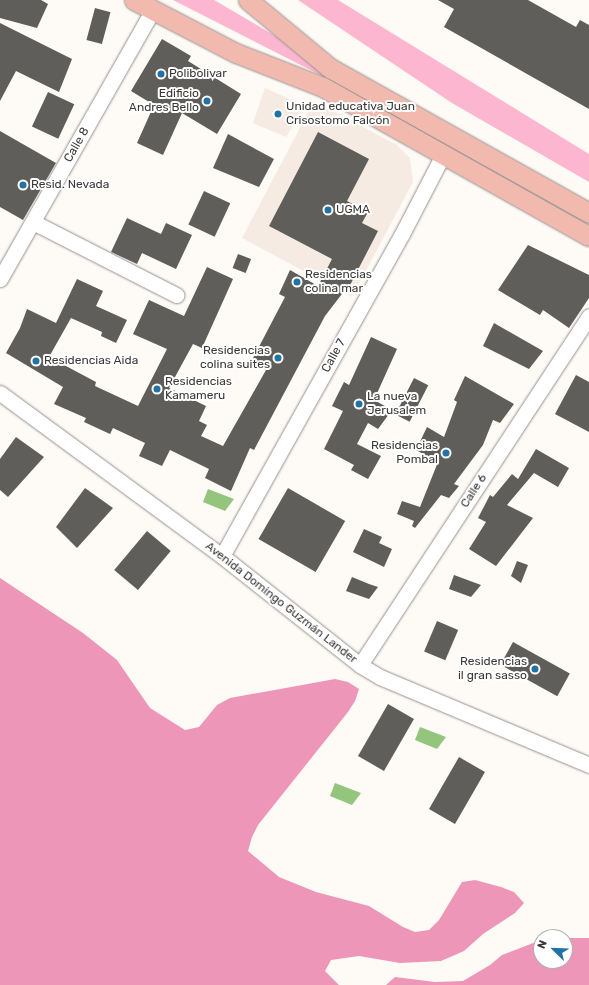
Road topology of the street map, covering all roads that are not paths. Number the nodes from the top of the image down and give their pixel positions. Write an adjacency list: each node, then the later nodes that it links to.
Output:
1 (134, 0): 3 (main road)
2 (248, 0): 5 (main road)
3 (153, 10): 4 (main road); 6 (street, Calle 8)
4 (444, 153): 7 (main road); 12 (street, Calle 7)
5 (589, 213)
6 (33, 222): 8 (street, Calle 8); 9 (street)
7 (589, 236)
8 (0, 279)
9 (176, 295)
10 (589, 316): 13 (street, Calle 6)
11 (0, 393): 12 (street, Avenida Domingo Guzmán Lander)
12 (222, 556): 13 (street, Avenida Domingo Guzmán Lander)
13 (360, 665): 14 (street, Avenida Domingo Guzmán Lander)
14 (589, 765)

